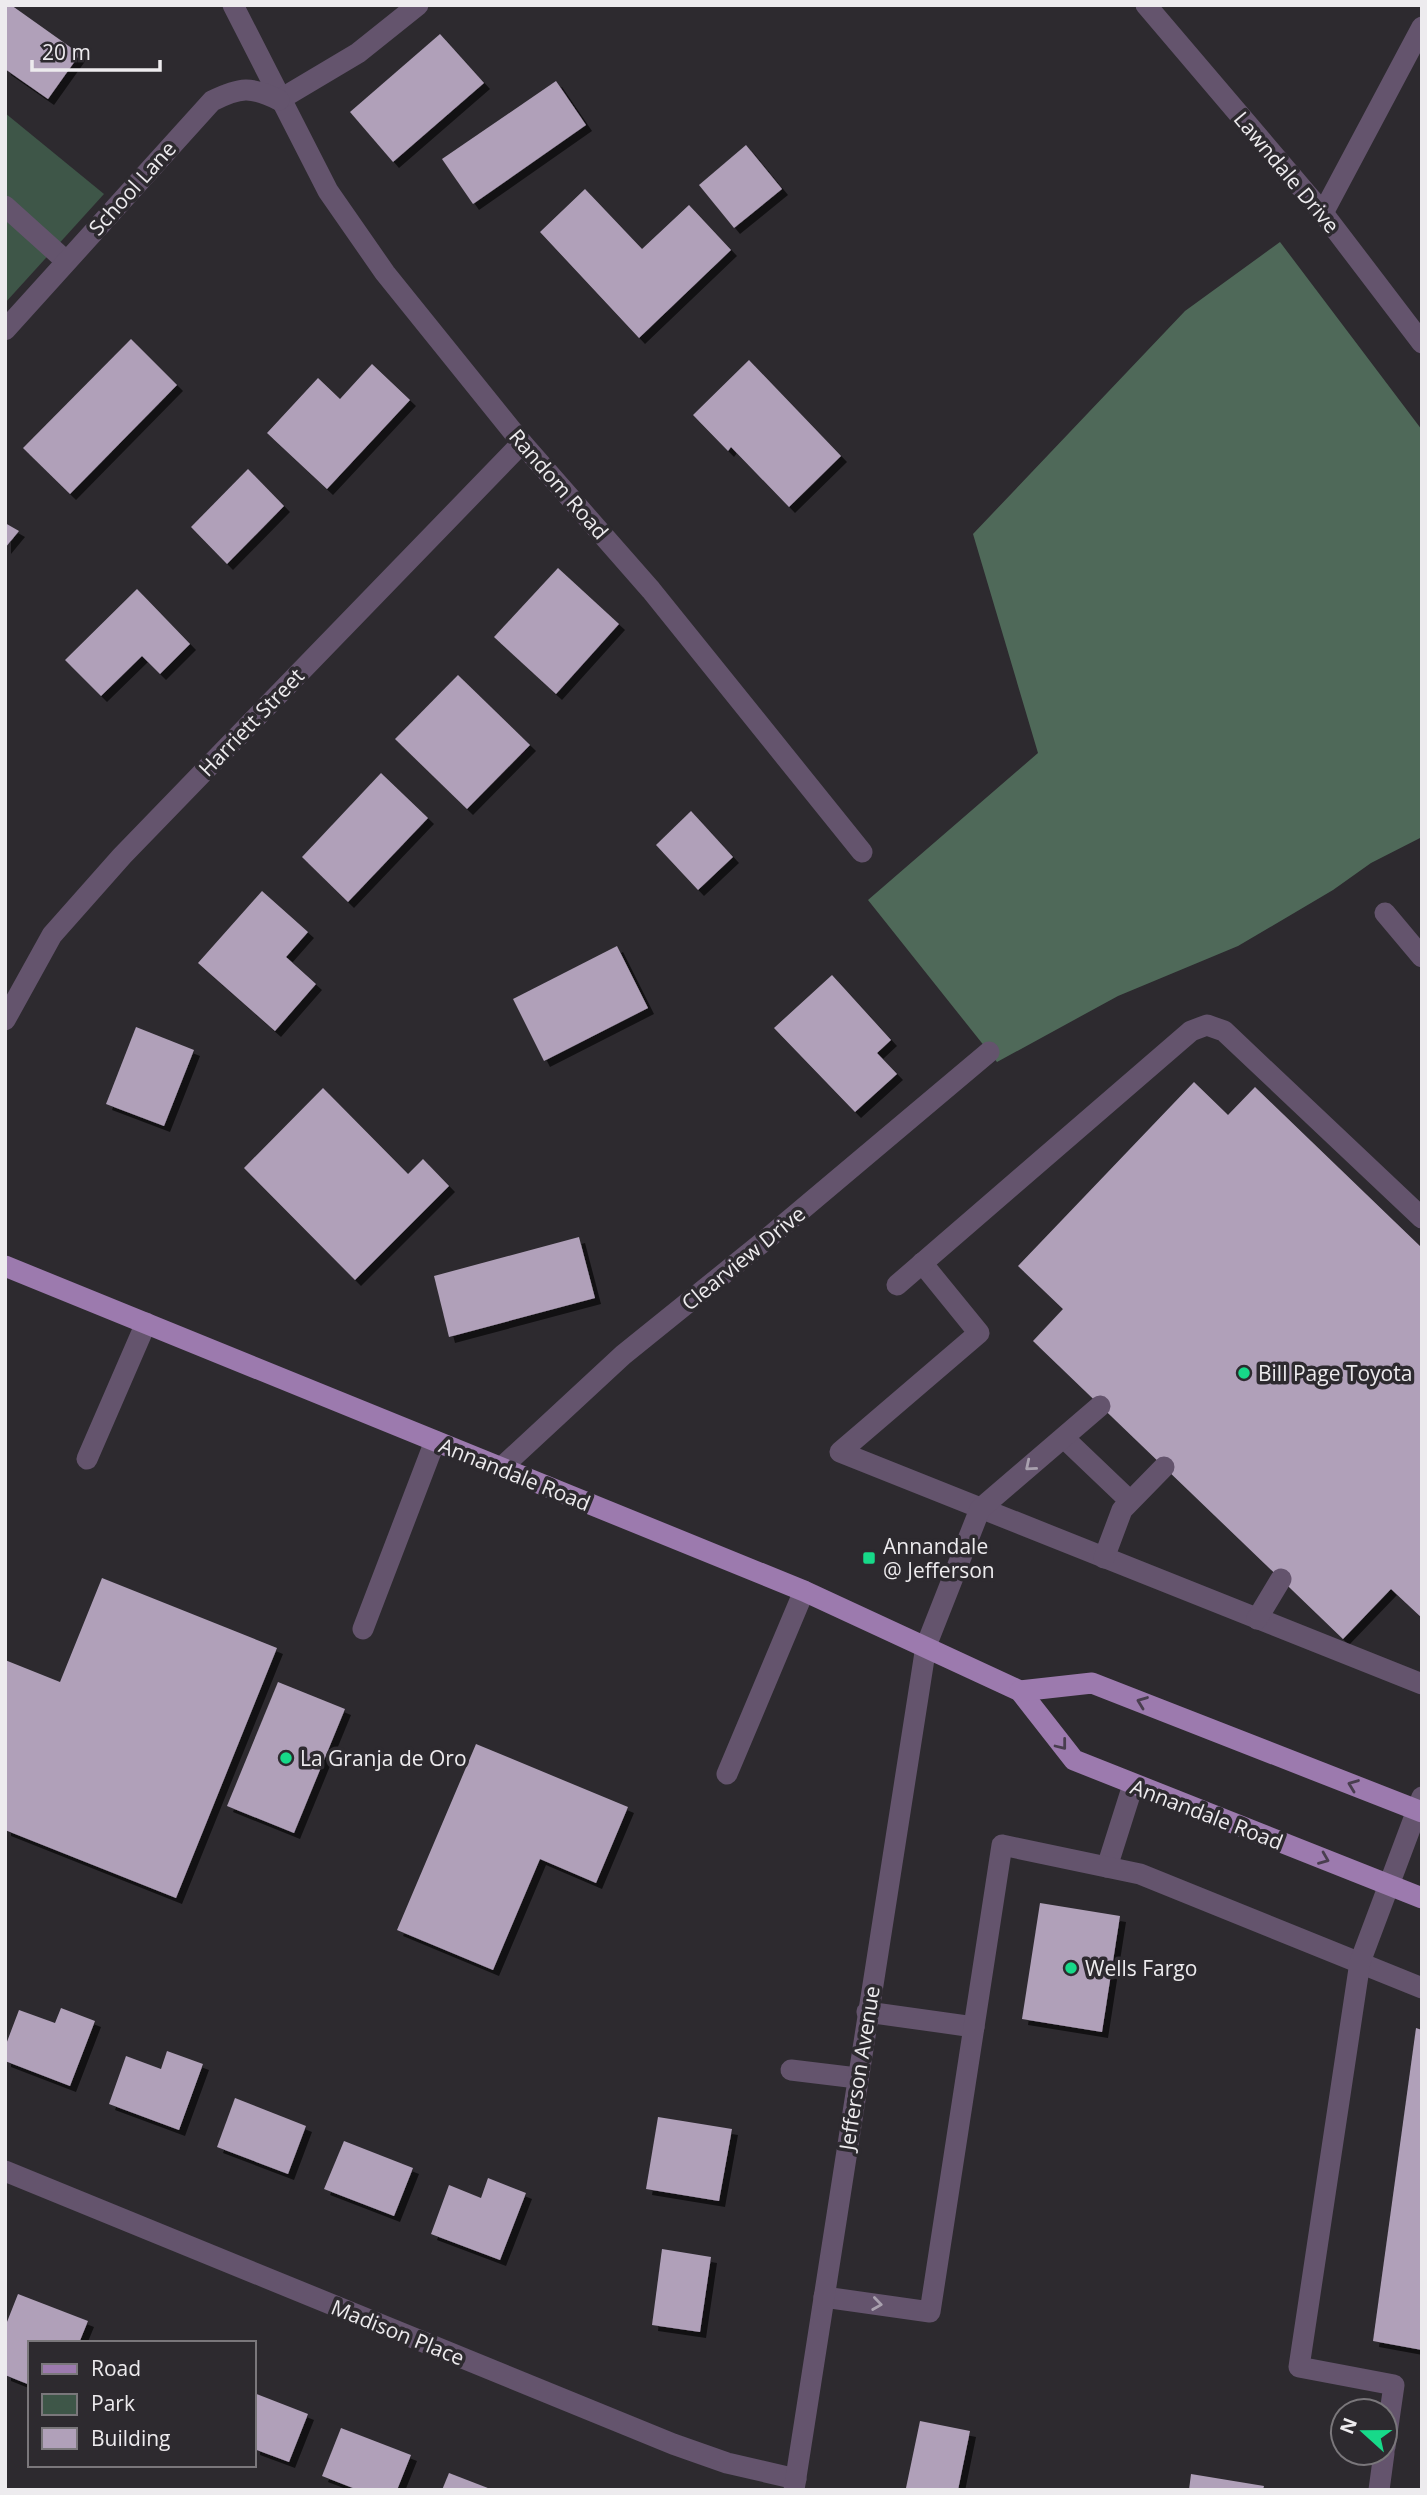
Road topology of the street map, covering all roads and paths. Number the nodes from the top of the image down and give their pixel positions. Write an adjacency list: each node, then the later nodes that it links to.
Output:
1 (233, 5): 5 (street, Random Road)
2 (418, 5): 5 (street)
3 (1146, 5): 7 (street, Lawndale Drive)
4 (1422, 27): 7 (street)
5 (279, 100): 8 (street, School Lane); 11 (street, Random Road)
6 (5, 206): 8 (street)
7 (1323, 213): 10 (street, Lawndale Drive)
8 (66, 261): 9 (street, School Lane)
9 (5, 330)
10 (1422, 343)
11 (522, 443): 12 (street, Random Road); 15 (street, Harriett Street)
12 (862, 852)
13 (1385, 913): 14 (street)
14 (1422, 957)
15 (5, 1020)
16 (989, 1052): 27 (street, Clearview Drive)
17 (1422, 1218): 18 (street)
18 (922, 1264): 20 (street); 29 (street)
19 (5, 1266): 21 (main road, Annandale Road)
20 (897, 1285)
21 (146, 1323): 24 (main road, Annandale Road); 25 (street)
22 (1100, 1406): 23 (street)
23 (1064, 1437): 28 (street); 29 (street, one-way to 29)
24 (435, 1441): 27 (main road, Annandale Road); 34 (street)
25 (87, 1459)
26 (1164, 1467): 28 (street)
27 (501, 1468): 32 (main road, Annandale Road)
28 (1129, 1500): 30 (street)
29 (980, 1509): 30 (street); 35 (street, Jefferson Avenue)
30 (1104, 1558): 33 (street)
31 (1281, 1579): 33 (street)
32 (804, 1591): 35 (main road, Annandale Road); 38 (street)
33 (1257, 1619): 36 (street)
34 (363, 1629)
35 (926, 1646): 37 (main road, Annandale Road); 46 (street, Jefferson Avenue)
36 (1422, 1684)
37 (1020, 1691): 39 (main road, Annandale Road, one-way to 39); 40 (main road, one-way to 37)
38 (727, 1774)
39 (1133, 1785): 41 (street); 42 (main road, Annandale Road, one-way to 42)
40 (1420, 1806): 42 (street)
41 (1107, 1867): 44 (street); 47 (street)
42 (1389, 1885): 43 (main road, Annandale Road); 44 (street)
43 (1422, 1898)
44 (1360, 1962): 45 (street); 52 (street)
45 (1422, 1988)
46 (867, 2011): 47 (street); 49 (street, Jefferson Avenue)
47 (974, 2027): 51 (street, one-way to 47)
48 (791, 2070): 49 (street)
49 (857, 2078): 51 (street, Jefferson Avenue)
50 (5, 2171): 54 (street, Madison Place)
51 (824, 2297): 54 (street, Jefferson Avenue)
52 (1392, 2397)
53 (1382, 2467): 55 (street)
54 (795, 2485)
55 (1378, 2490)

